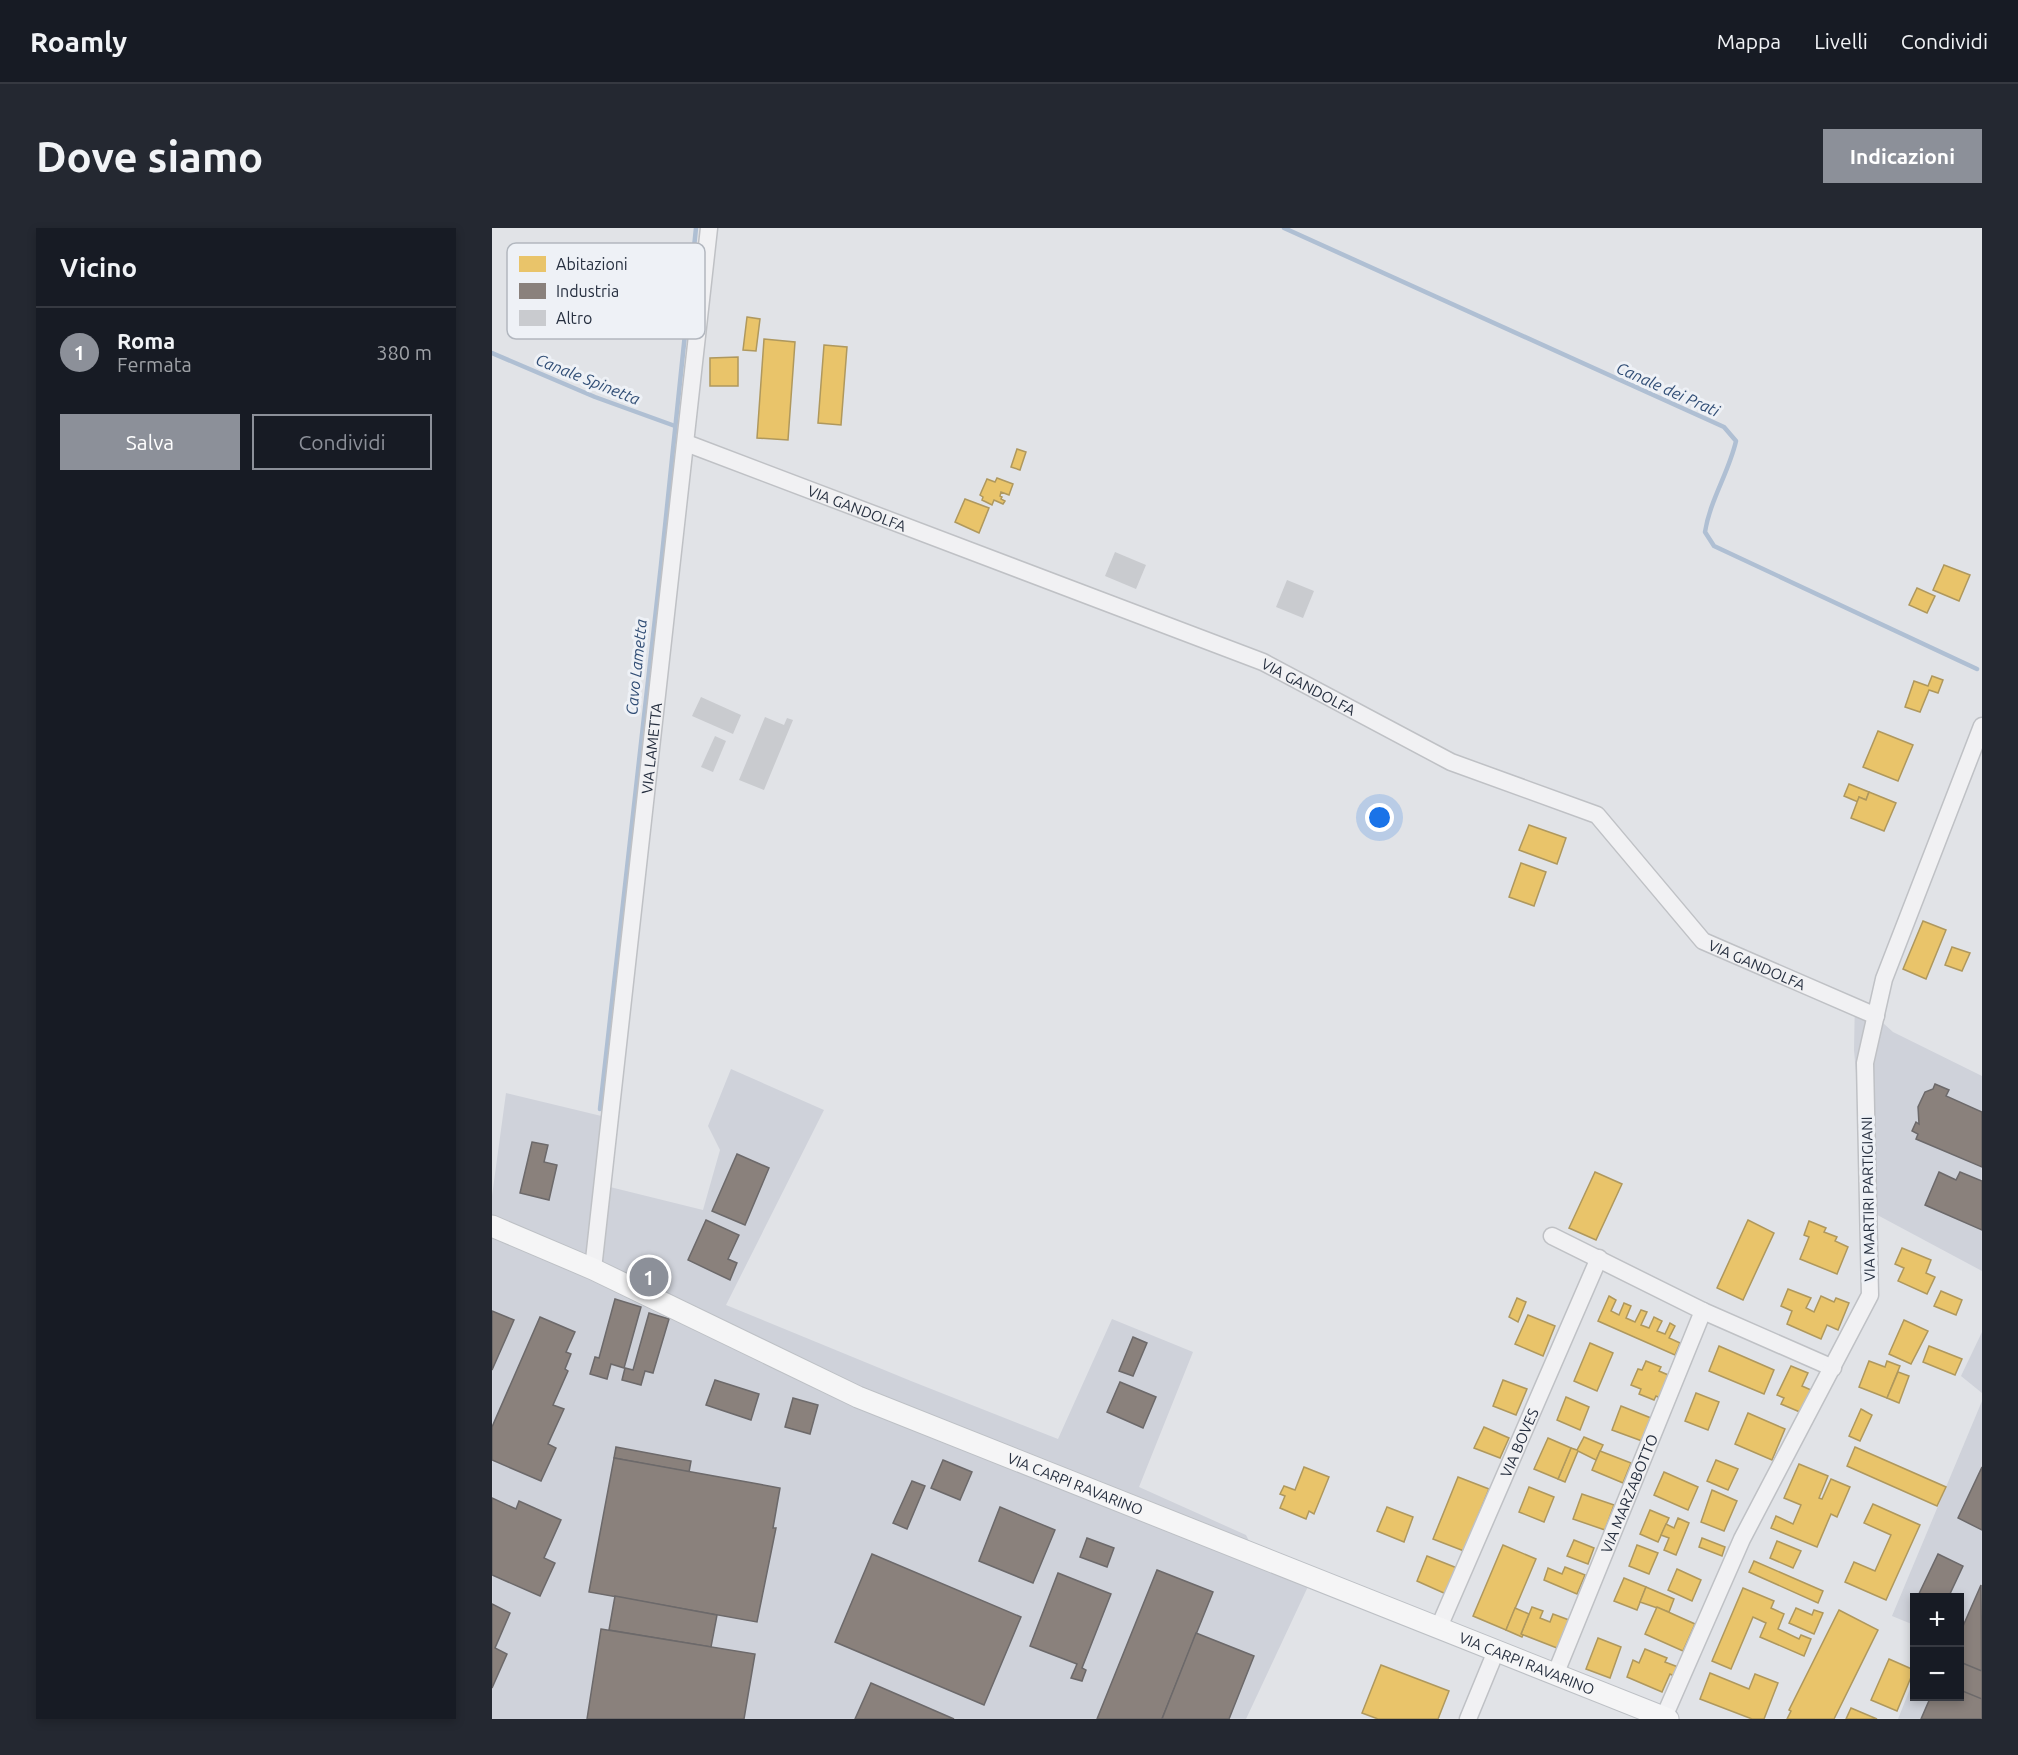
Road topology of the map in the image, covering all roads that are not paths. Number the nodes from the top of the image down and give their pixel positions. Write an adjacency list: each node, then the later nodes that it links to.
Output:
1 (710, 228): 2 (street, VIA LAMETTA)
2 (705, 273)
3 (698, 339): 4 (street, VIA LAMETTA)
4 (686, 443): 6 (street, VIA GANDOLFA); 10 (street, VIA LAMETTA)
5 (1982, 726): 6 (street, VIA MARTIRI PARTIGIANI)
6 (1876, 1016): 12 (street, VIA MARTIRI PARTIGIANI)
7 (492, 1226): 10 (main road, VIA CARPI RAVARINO)
8 (1552, 1236): 9 (street)
9 (1599, 1258): 11 (street); 13 (street, VIA BOVES)
10 (593, 1269): 13 (main road, VIA CARPI RAVARINO)
11 (1703, 1311): 12 (street); 15 (street, VIA MARZABOTTO)
12 (1833, 1368): 16 (street, VIA MARTIRI PARTIGIANI)
13 (1439, 1627): 14 (main road, VIA CARPI RAVARINO)
14 (1496, 1651): 15 (main road, VIA CARPI RAVARINO); 17 (street)
15 (1555, 1675): 16 (main road, VIA CARPI RAVARINO)
16 (1666, 1718)
17 (1468, 1719)

